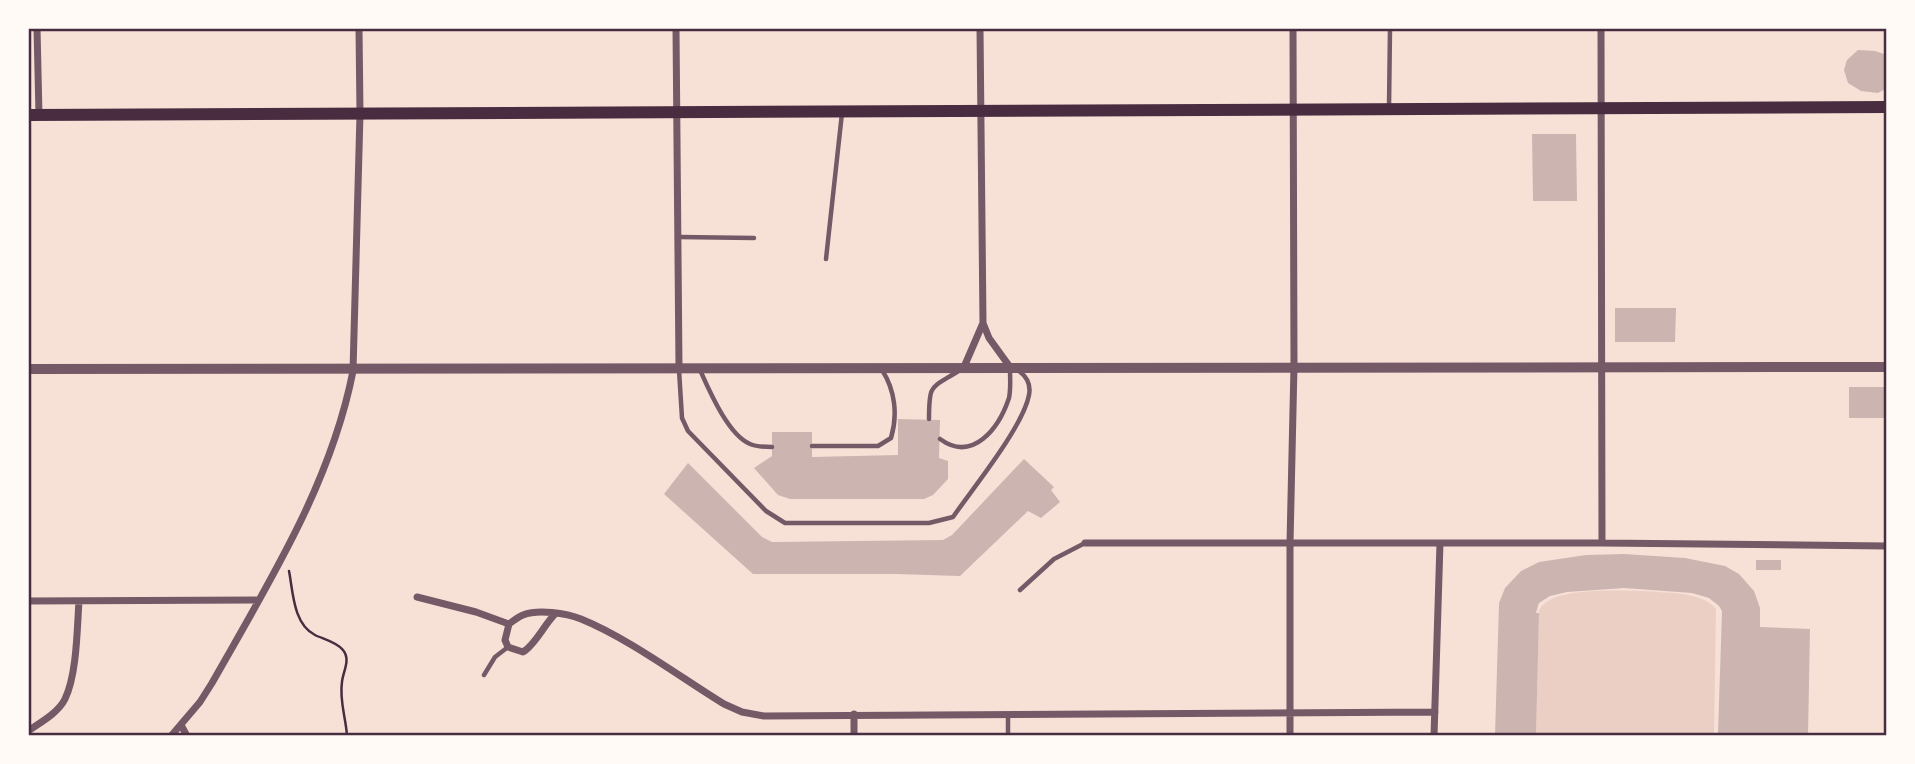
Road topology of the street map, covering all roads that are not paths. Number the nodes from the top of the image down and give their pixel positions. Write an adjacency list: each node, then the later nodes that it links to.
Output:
1 (37, 28): 16 (street)
2 (359, 28): 15 (street)
3 (676, 28): 14 (street)
4 (980, 28): 13 (street)
5 (1293, 28): 11 (street)
6 (1390, 28): 9 (lane)
7 (1601, 28): 10 (street)
8 (1887, 107): 10 (main road)
9 (1389, 110): 10 (main road); 11 (main road)
10 (1601, 110): 27 (street)
11 (1293, 111): 13 (main road); 21 (street)
12 (842, 112): 13 (main road); 14 (main road); 19 (lane)
13 (981, 112): 20 (street)
14 (677, 113): 15 (main road); 17 (street)
15 (360, 114): 16 (main road); 30 (street)
16 (33, 115)
17 (679, 237): 18 (lane); 25 (street)
18 (754, 238)
19 (826, 259)
20 (983, 323): 23 (street); 26 (street)
21 (1293, 366): 23 (street); 27 (street); 37 (street)
22 (880, 367): 26 (street); 29 (street); 33 (lane)
23 (1010, 367): 25 (lane); 26 (street); 32 (lane)
24 (1887, 367): 27 (street)
25 (679, 368): 29 (street); 30 (street)
26 (964, 368): 31 (lane)
27 (1602, 368): 38 (street)
28 (28, 369): 30 (street)
29 (699, 369): 34 (lane)
30 (353, 371): 42 (street)
31 (929, 419)
32 (940, 439)
33 (811, 446)
34 (772, 447)
35 (1440, 542): 37 (street); 38 (street); 50 (street)
36 (1086, 543): 37 (street); 40 (lane)
37 (1290, 543): 49 (street)
38 (1602, 543): 39 (street)
39 (1887, 545)
40 (1020, 590)
41 (417, 597): 46 (street)
42 (259, 600): 44 (street); 53 (street)
43 (28, 601): 44 (street)
44 (79, 601): 54 (street)
45 (555, 614): 46 (street); 47 (street); 51 (street)
46 (509, 624): 47 (street)
47 (509, 647): 48 (lane)
48 (484, 675)
49 (1290, 712): 50 (street); 52 (street); 59 (street)
50 (1435, 712): 60 (street)
51 (854, 713): 52 (street); 57 (street)
52 (1008, 715): 58 (lane)
53 (181, 725): 55 (street); 56 (street)
54 (28, 731)
55 (171, 736)
56 (187, 736)
57 (854, 736)
58 (1008, 736)
59 (1290, 736)
60 (1434, 736)

